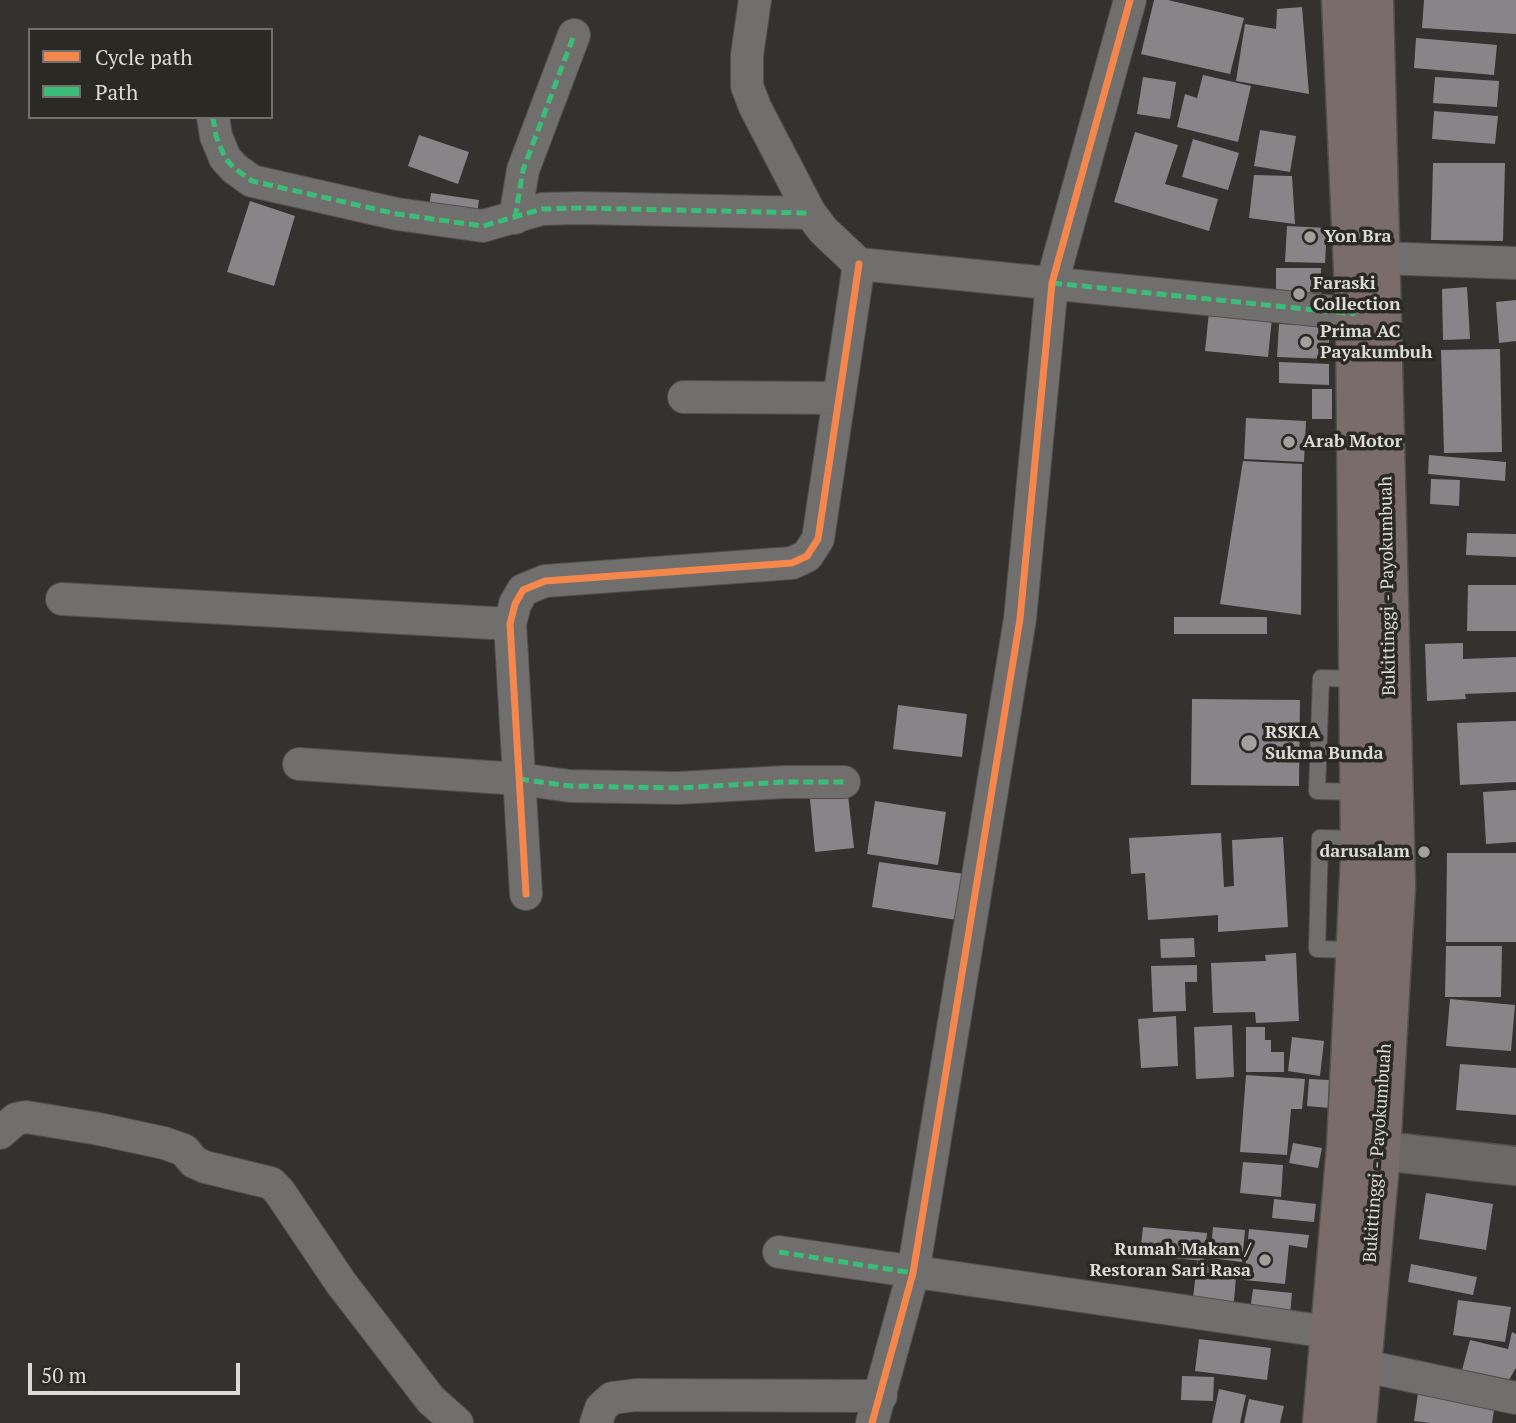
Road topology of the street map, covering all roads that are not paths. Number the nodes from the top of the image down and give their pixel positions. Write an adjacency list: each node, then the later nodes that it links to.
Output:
1 (755, 0): 7 (street)
2 (1130, 0): 12 (street)
3 (1341, 0): 13 (highway, Bukittinggi - Payokumbuah)
4 (1374, 0): 9 (highway, Bukittinggi - Payokumbuah)
5 (573, 35): 8 (street)
6 (213, 119): 8 (street)
7 (810, 213): 8 (street); 11 (street)
8 (515, 218)
9 (1380, 258): 10 (street); 16 (highway, Bukittinggi - Payokumbuah)
10 (1516, 263)
11 (859, 264): 12 (street); 15 (street)
12 (1052, 283): 13 (street); 27 (street)
13 (1355, 314): 16 (highway, Bukittinggi - Payokumbuah)
14 (684, 397): 15 (street)
15 (839, 398): 18 (street)
16 (1372, 523): 24 (highway, Bukittinggi - Payokumbuah); 24 (highway, Bukittinggi - Payokumbuah)
17 (62, 600): 18 (street)
18 (510, 624): 20 (street)
19 (299, 764): 20 (street)
20 (519, 779): 21 (street); 22 (street)
21 (844, 782)
22 (526, 894)
23 (0, 1133): 32 (street)
24 (1364, 1149): 25 (street); 28 (highway, Bukittinggi - Payokumbuah); 29 (highway, Bukittinggi - Payokumbuah)
25 (1516, 1166)
26 (779, 1252): 27 (street)
27 (913, 1273): 28 (street); 31 (street)
28 (1328, 1332): 34 (highway, Bukittinggi - Payokumbuah)
29 (1360, 1365): 30 (street); 35 (highway, Bukittinggi - Payokumbuah)
30 (1516, 1398)
31 (877, 1410): 33 (street)
32 (457, 1423)
33 (596, 1423)
34 (1322, 1423)
35 (1357, 1423)

